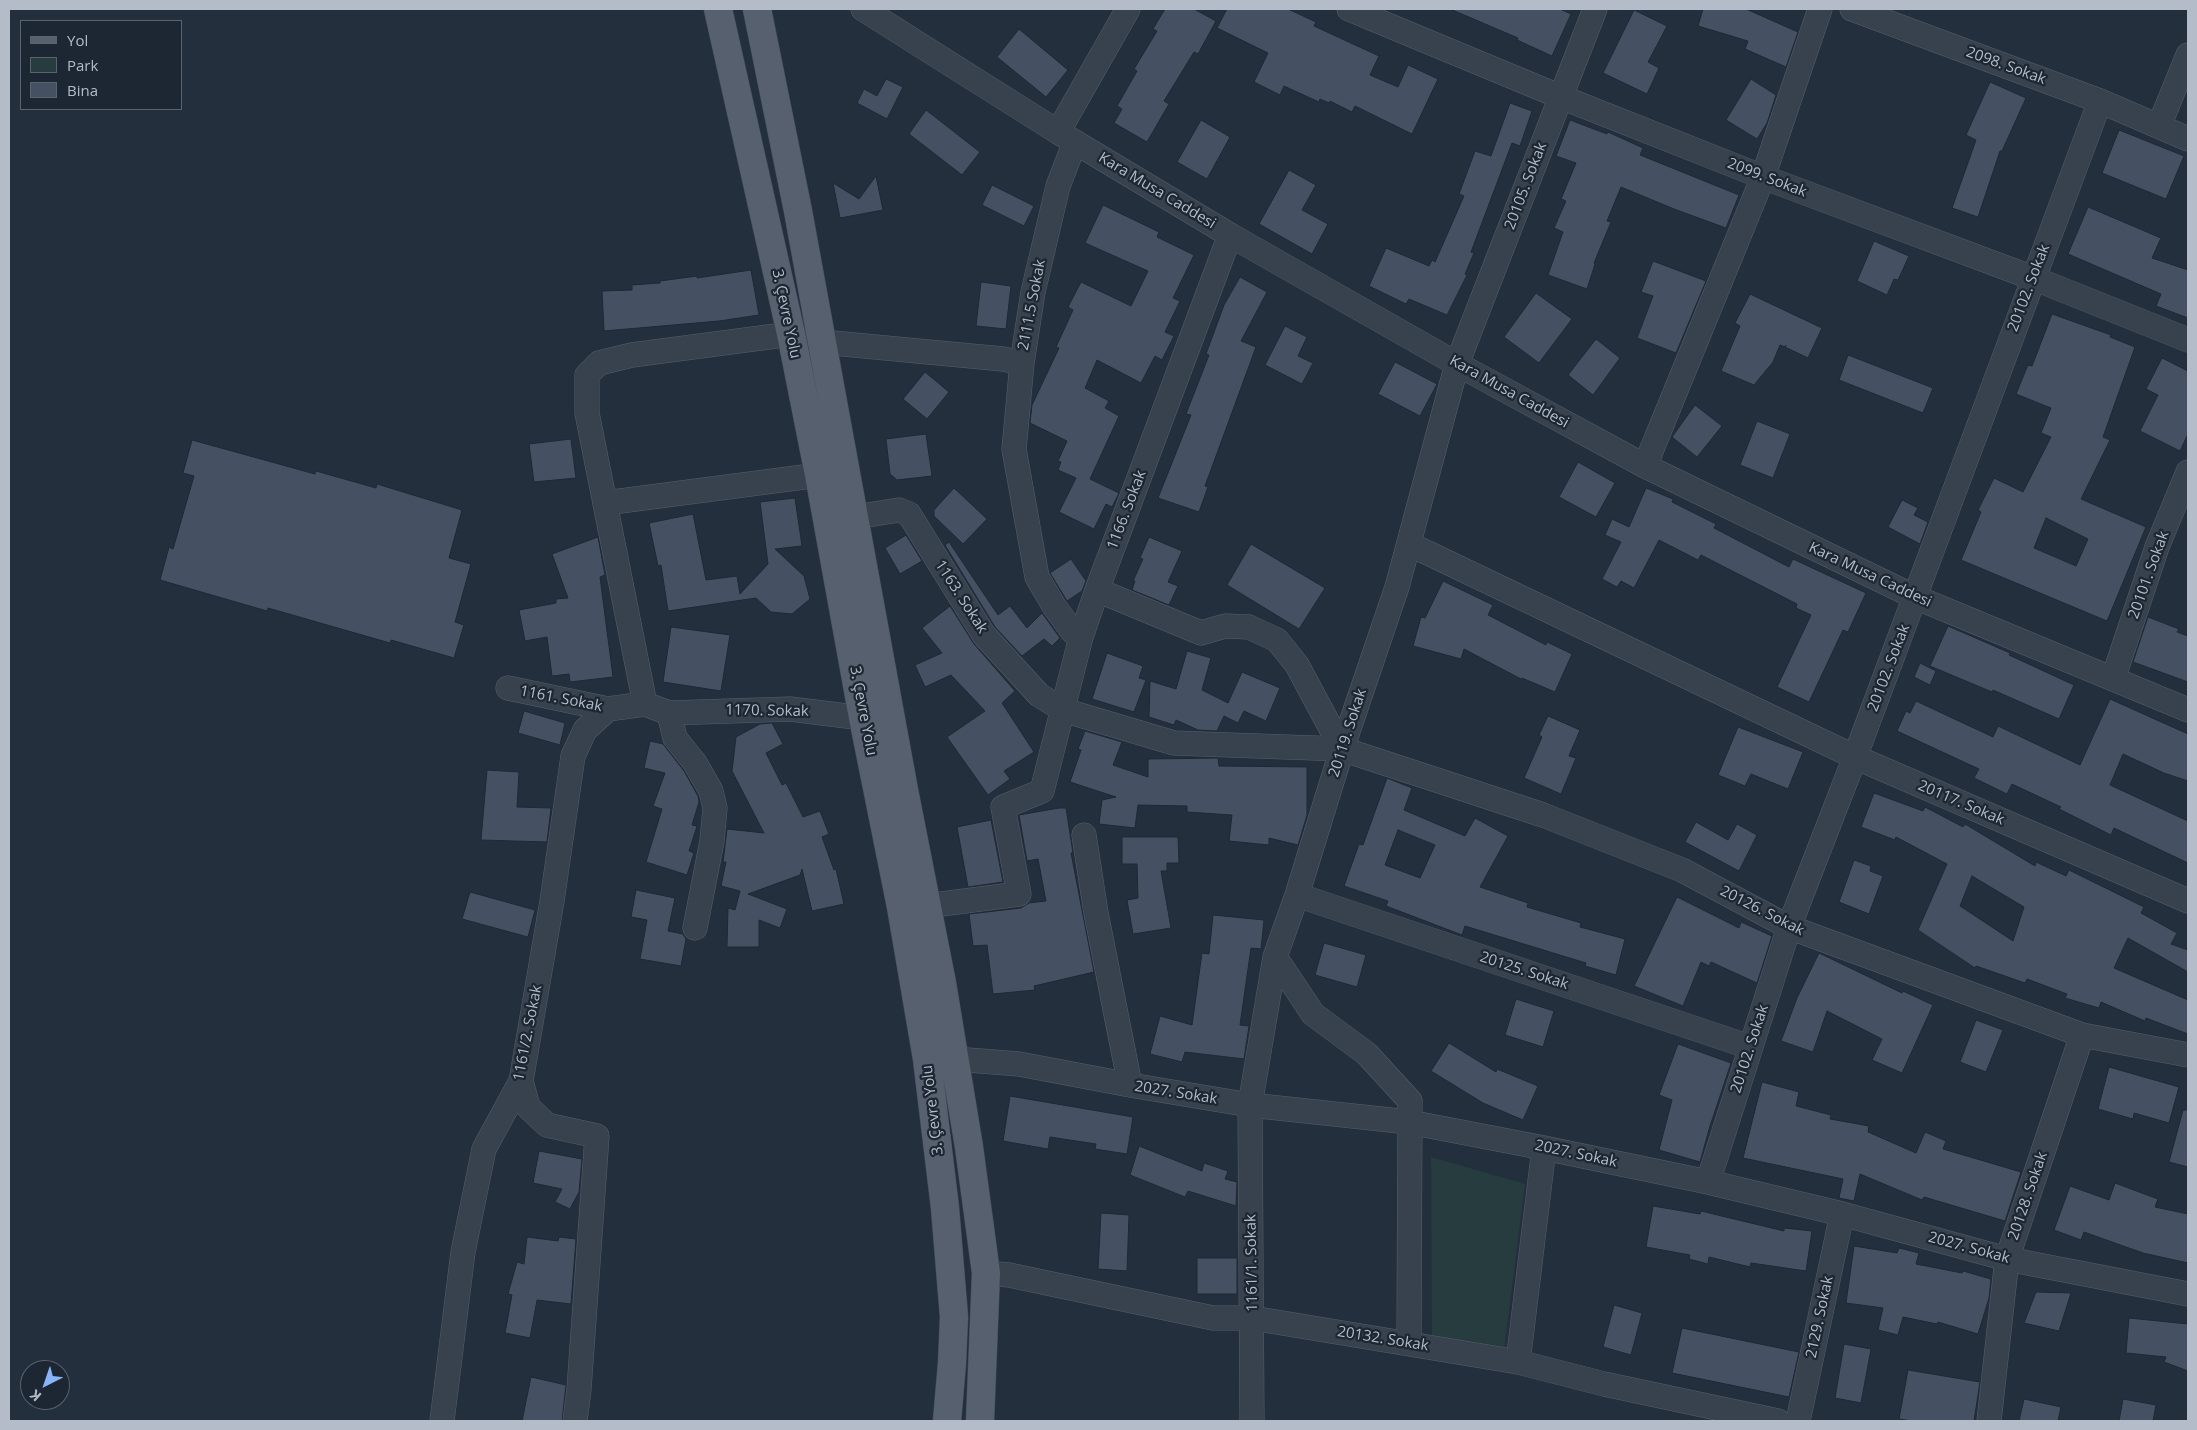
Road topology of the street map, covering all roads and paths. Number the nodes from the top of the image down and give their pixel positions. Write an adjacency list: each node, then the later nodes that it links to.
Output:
1 (718, 9): 19 (main road, 3. Çevre Yolu)
2 (757, 9): 21 (main road, 3. Çevre Yolu)
3 (863, 9): 9 (street, Kara Musa Caddesi)
4 (1128, 9): 14 (street, 2111.5 Sokak)
5 (1349, 9): 11 (street, 2099. Sokak)
6 (1595, 9): 11 (street, 20105. Sokak)
7 (1820, 9): 16 (street)
8 (1852, 9): 12 (street, 2098. Sokak)
9 (893, 16): 14 (street, Kara Musa Caddesi)
10 (2188, 55): 13 (street)
11 (1561, 97): 16 (street, 2099. Sokak); 23 (street, 20105. Sokak)
12 (2100, 101): 13 (street, 2098. Sokak); 18 (street, 20102. Sokak)
13 (2159, 126): 15 (street, 2098. Sokak)
14 (1067, 137): 17 (street, Kara Musa Caddesi); 22 (street, 2111.5 Sokak)
15 (2188, 139)
16 (1763, 177): 18 (street, 2099. Sokak); 24 (street)
17 (1230, 235): 23 (street, Kara Musa Caddesi); 31 (street, 1166. Sokak)
18 (2033, 278): 20 (street, 2099. Sokak); 32 (street, 20102. Sokak)
19 (791, 334): 26 (main road, 3. Çevre Yolu); 27 (street)
20 (2188, 340)
21 (822, 342): 22 (street, 2111.5 Sokak); 28 (main road, 3. Çevre Yolu)
22 (1022, 363): 33 (street)
23 (1457, 364): 24 (street, Kara Musa Caddesi); 30 (street, 20119. Sokak)
24 (1645, 466): 32 (street, Kara Musa Caddesi)
25 (2188, 472): 29 (street, 20101. Sokak)
26 (819, 474): 27 (street); 41 (main road, 3. Çevre Yolu)
27 (606, 503): 36 (street)
28 (855, 517): 38 (street, 1163. Sokak); 47 (main road, 3. Çevre Yolu)
29 (2178, 526): 34 (street, 20101. Sokak)
30 (1409, 544): 42 (street, 20119. Sokak); 43 (street, 20117. Sokak)
31 (1096, 590): 33 (street, 1166. Sokak); 42 (street)
32 (1915, 597): 34 (street, Kara Musa Caddesi); 43 (street, 20102. Sokak)
33 (1081, 637): 38 (street, 1166. Sokak)
34 (2113, 679): 39 (street, Kara Musa Caddesi)
35 (508, 688): 37 (street, 1161. Sokak)
36 (644, 704): 37 (street, 1161. Sokak); 40 (street)
37 (608, 709): 55 (street, 1161/2. Sokak)
38 (1063, 710): 42 (street, 1163. Sokak); 47 (street, 1166. Sokak)
39 (2188, 710)
40 (670, 713): 41 (street, 1170. Sokak); 48 (street)
41 (864, 718): 70 (main road, 3. Çevre Yolu)
42 (1342, 749): 45 (street, 20119. Sokak); 49 (street, 20126. Sokak)
43 (1855, 757): 46 (street, 20117. Sokak); 49 (street, 20102. Sokak)
44 (1084, 835): 56 (street)
45 (1297, 895): 50 (street, 20119. Sokak); 52 (street, 20125. Sokak)
46 (2188, 901)
47 (926, 906): 54 (main road, 3. Çevre Yolu)
48 (695, 928)
49 (1789, 928): 51 (street, 20126. Sokak); 52 (street, 20102. Sokak)
50 (1275, 957): 57 (street, 20119. Sokak); 58 (street)
51 (2082, 1036): 53 (street, 20126. Sokak); 62 (street, 20128. Sokak)
52 (1750, 1047): 60 (street, 20102. Sokak)
53 (2188, 1055)
54 (955, 1059): 56 (street, 2027. Sokak); 63 (main road, 3. Çevre Yolu)
55 (521, 1081): 68 (street, 1161/2. Sokak); 69 (street)
56 (1130, 1085): 57 (street, 2027. Sokak)
57 (1250, 1105): 58 (street, 2027. Sokak); 65 (street, 1161/1. Sokak)
58 (1409, 1122): 59 (street, 2027. Sokak); 66 (street)
59 (1544, 1148): 60 (street, 2027. Sokak); 67 (street)
60 (1708, 1182): 61 (street, 2027. Sokak)
61 (1842, 1214): 62 (street, 2027. Sokak); 74 (street, 2129. Sokak)
62 (2006, 1259): 64 (street, 2027. Sokak); 75 (street, 20128. Sokak)
63 (986, 1273): 65 (street, 20132. Sokak); 71 (main road, 3. Çevre Yolu)
64 (2188, 1294)
65 (1252, 1318): 66 (street, 20132. Sokak); 72 (street, 1161/1. Sokak)
66 (1408, 1343): 67 (street, 20132. Sokak)
67 (1518, 1362): 73 (street, 20132. Sokak)
68 (442, 1421)
69 (575, 1421)
70 (947, 1421)
71 (980, 1421)
72 (1252, 1421)
73 (1778, 1421)
74 (1798, 1421)
75 (1989, 1421)

